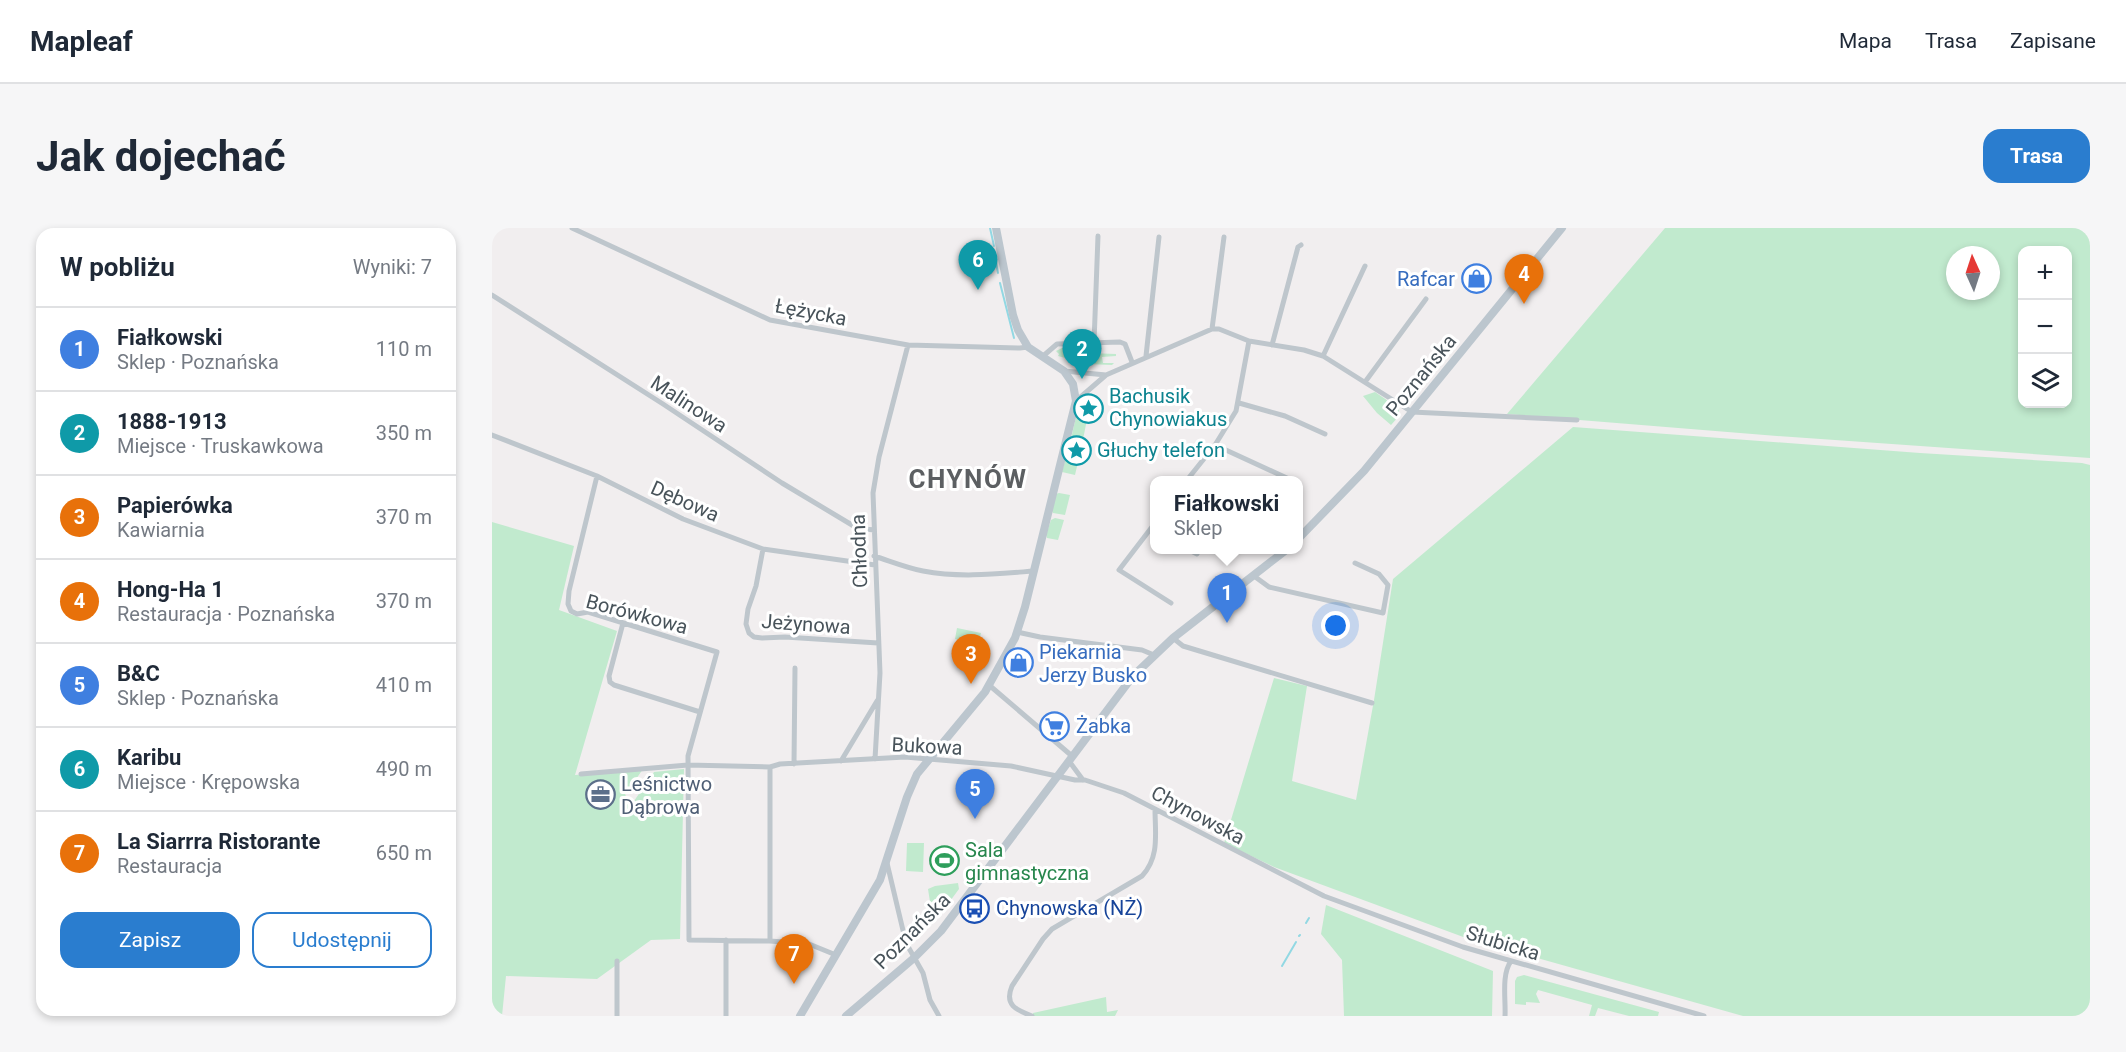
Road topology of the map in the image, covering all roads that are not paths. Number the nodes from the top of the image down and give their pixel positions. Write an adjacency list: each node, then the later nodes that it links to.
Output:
1 (572, 228): 14 (street, Łężycka)
2 (996, 228): 16 (street)
3 (1562, 228): 26 (street, Poznańska)
4 (1098, 236): 13 (street)
5 (1159, 237): 17 (street)
6 (1224, 237): 11 (street)
7 (1301, 245): 15 (street)
8 (1365, 266): 18 (street)
9 (492, 294): 34 (street, Malinowa)
10 (1426, 299): 23 (street)
11 (1212, 329): 12 (street); 17 (street)
12 (1249, 341): 15 (street); 25 (street)
13 (1094, 343): 19 (street); 20 (street)
14 (908, 345): 16 (street, Łężycka); 34 (street, Chłodna)
15 (1272, 345): 18 (street)
16 (1028, 346): 19 (street)
17 (1146, 356): 20 (street)
18 (1323, 356): 23 (street)
19 (1042, 357): 21 (street)
20 (1132, 362): 22 (street)
21 (1064, 371): 22 (street); 24 (street)
22 (1106, 375): 24 (street)
23 (1365, 381): 26 (street)
24 (1076, 401): 42 (street)
25 (1239, 403): 28 (street); 30 (street)
26 (1412, 412): 27 (street); 36 (street, Poznańska)
27 (1577, 420)
28 (1325, 434)
29 (492, 435): 31 (street, Dębowa)
30 (1215, 445): 32 (street); 33 (street)
31 (597, 476): 37 (street, Dębowa); 45 (street, Borówkowa)
32 (1190, 476)
33 (1282, 476)
34 (874, 530): 39 (street, Chłodna)
35 (1150, 534): 44 (street)
36 (1303, 534)
37 (763, 549): 41 (street, Dębowa); 48 (street, Jeżynowa)
38 (1280, 554): 43 (street, Poznańska)
39 (874, 556): 41 (street, Chłodna); 42 (street)
40 (1355, 563): 43 (street)
41 (875, 565): 48 (street, Chłodna)
42 (1034, 571): 46 (street)
43 (1254, 576): 47 (street, Poznańska)
44 (1171, 603)
45 (623, 623): 54 (street); 54 (street, Borówkowa)
46 (1017, 632): 49 (street); 51 (street)
47 (1173, 638): 49 (street, Poznańska); 53 (street)
48 (878, 643): 52 (street, Chłodna)
49 (1154, 655): 55 (street, Poznańska)
50 (795, 668): 59 (street)
51 (989, 685): 55 (street); 57 (street)
52 (879, 699): 56 (street, Chłodna); 58 (street)
53 (1372, 703)
54 (700, 712): 60 (street, Borówkowa)
55 (1071, 758): 63 (street, Poznańska); 64 (street)
56 (875, 759): 57 (street, Bukowa); 58 (street, Bukowa)
57 (928, 759): 63 (street, Bukowa); 66 (street)
58 (841, 761): 59 (street, Bukowa)
59 (794, 764): 61 (street, Bukowa)
60 (688, 765): 61 (street, Bukowa); 62 (street, Bukowa); 68 (street, Borówkowa)
61 (770, 767): 69 (street)
62 (581, 774)
63 (1058, 776): 64 (street, Chynowska); 71 (street, Poznańska)
64 (1083, 780): 65 (street, Chynowska)
65 (1155, 808): 67 (street, Chynowska); 79 (street)
66 (887, 863): 70 (street); 71 (street)
67 (1298, 884): 73 (street, Słubicka)
68 (726, 940): 69 (street); 76 (street)
69 (770, 941): 70 (street)
70 (836, 955): 74 (street)
71 (914, 958): 77 (street, Poznańska); 78 (street)
72 (617, 961): 75 (street)
73 (1511, 961): 80 (street); 81 (street, Słubicka)
74 (802, 1014)
75 (616, 1016)
76 (726, 1016)
77 (846, 1016)
78 (939, 1016)
79 (1032, 1016)
80 (1505, 1016)
81 (1704, 1016)

